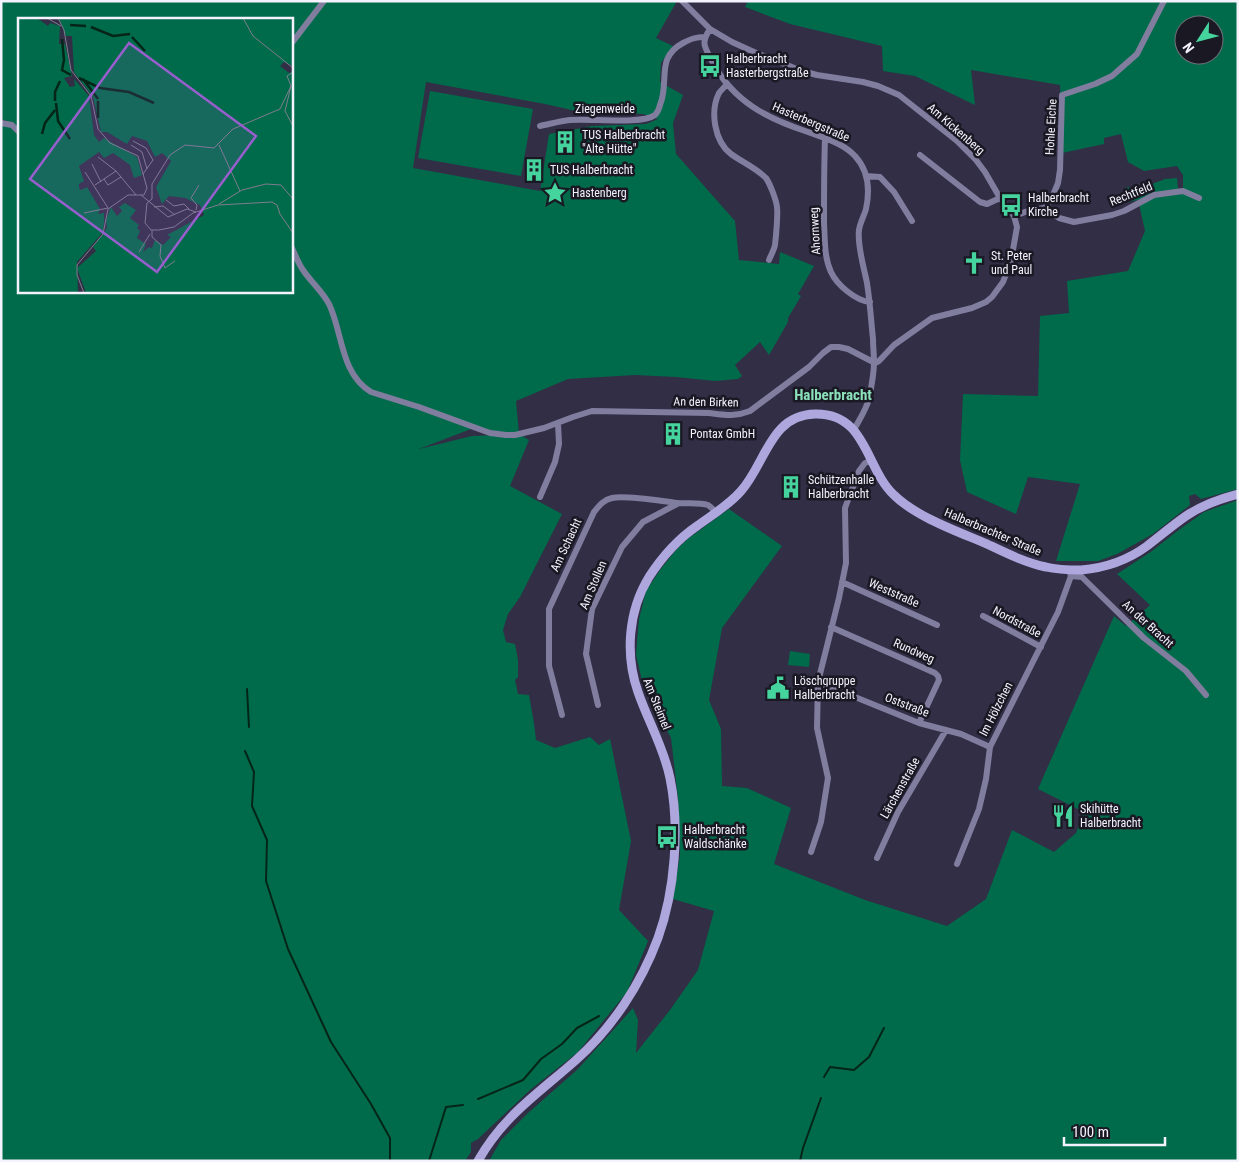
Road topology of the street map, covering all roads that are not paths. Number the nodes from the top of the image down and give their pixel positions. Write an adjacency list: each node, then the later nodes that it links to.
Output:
1 (324, 1): 6 (street)
2 (682, 1): 4 (street, Am Kickenberg)
3 (1164, 1): 16 (street, Hohle Eiche)
4 (710, 29): 5 (street); 14 (street, Am Kickenberg)
5 (704, 38): 7 (street, Hasterbergstraße); 9 (street, Ziegenweide)
6 (292, 43)
7 (727, 84): 11 (street, Hasterbergstraße); 20 (street)
8 (1, 123): 10 (street)
9 (540, 126)
10 (18, 131)
11 (825, 138): 13 (street, Hasterbergstraße); 21 (street, Ahornweg)
12 (920, 155): 14 (street)
13 (866, 176): 18 (street); 21 (street, Hasterbergstraße)
14 (1000, 198): 17 (street, Am Kickenberg)
15 (1198, 198): 16 (street, Rechtfeld)
16 (1044, 208): 17 (street)
17 (1014, 216): 22 (street)
18 (912, 221)
19 (292, 248): 23 (street, An den Birken)
20 (769, 260)
21 (870, 302): 22 (street, Hasterbergstraße)
22 (874, 363): 23 (street, An den Birken); 24 (street, Hasterbergstraße)
23 (558, 423): 27 (street)
24 (854, 430): 25 (main road, Halberbrachter Straße); 29 (main road, Am Steimel)
25 (871, 461): 30 (main road, Halberbrachter Straße); 31 (street)
26 (1238, 494): 30 (main road, Halberbrachter Straße)
27 (540, 497)
28 (678, 503): 29 (street, Am Schacht); 38 (street, Am Stollen); 39 (street, Am Schacht)
29 (716, 513): 46 (main road, Am Steimel)
30 (1070, 573): 35 (street, Im Hölzchen); 37 (street, An der Bracht)
31 (842, 582): 33 (street, Weststraße); 34 (street)
32 (983, 616): 35 (street, Nordstraße)
33 (937, 625)
34 (832, 627): 36 (street); 40 (street, Rundweg)
35 (1040, 648): 42 (street, Im Hölzchen)
36 (818, 682): 40 (street, Oststraße); 43 (street)
37 (1206, 695)
38 (598, 705)
39 (562, 715)
40 (919, 723): 41 (street, Oststraße)
41 (946, 730): 42 (street, Oststraße); 44 (street, Lärchenstraße)
42 (990, 747): 45 (street, Im Hölzchen)
43 (811, 852)
44 (877, 858)
45 (957, 864)
46 (478, 1161)

